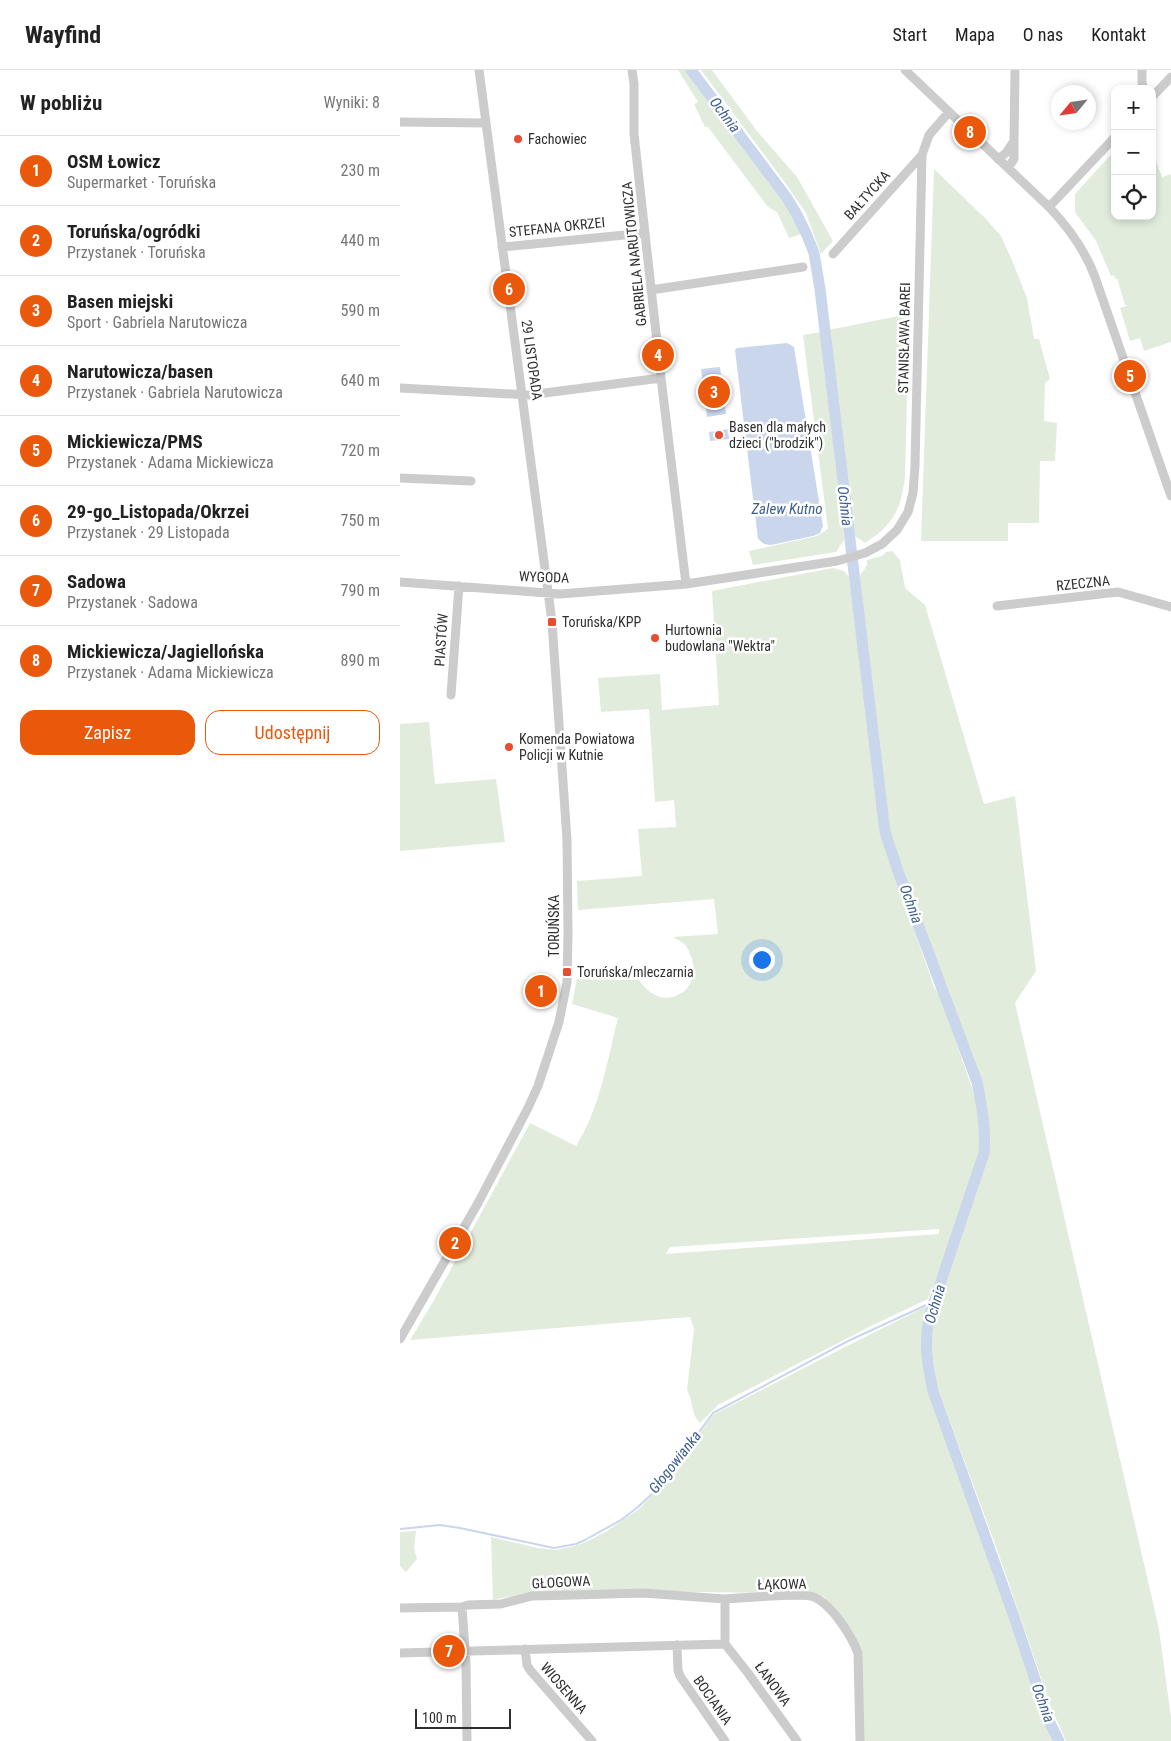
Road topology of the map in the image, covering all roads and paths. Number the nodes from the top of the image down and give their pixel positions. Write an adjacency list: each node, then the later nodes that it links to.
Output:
1 (480, 70): 11 (street, 29 LISTOPADA)
2 (632, 70): 18 (street, GABRIELA NARUTOWICZA)
3 (905, 70): 9 (street)
4 (1015, 70): 12 (street)
5 (1142, 70): 7 (street)
6 (1171, 77): 8 (street)
7 (1144, 85)
8 (1156, 93)
9 (949, 112): 14 (street, STANISŁAWA BAREI); 15 (street)
10 (400, 122): 11 (street)
11 (486, 123): 19 (street, 29 LISTOPADA)
12 (1014, 140): 15 (street); 16 (street)
13 (1111, 141): 17 (street)
14 (922, 154): 20 (street, BAŁTYCKA); 30 (street, STANISŁAWA BAREI)
15 (998, 159): 16 (street)
16 (1008, 168): 17 (street)
17 (1048, 208): 28 (street)
18 (645, 233): 19 (street, STEFANA OKRZEI); 22 (street, GABRIELA NARUTOWICZA)
19 (502, 247): 25 (street, 29 LISTOPADA)
20 (833, 254)
21 (803, 267): 22 (street)
22 (651, 290): 23 (street, GABRIELA NARUTOWICZA)
23 (661, 378): 25 (street); 30 (street, GABRIELA NARUTOWICZA)
24 (400, 388): 25 (street)
25 (522, 395): 32 (street, 29 LISTOPADA)
26 (400, 478): 27 (street)
27 (471, 481)
28 (1171, 496)
29 (400, 582): 31 (street, WYGODA)
30 (686, 584): 32 (street, WYGODA)
31 (459, 586): 32 (street, WYGODA); 35 (street, PIASTÓW)
32 (548, 593): 36 (street, TORUŃSKA)
33 (997, 606): 34 (street, RZECZNA)
34 (1171, 607)
35 (451, 695)
36 (400, 1340)
37 (725, 1599): 38 (street, GŁOGOWA); 40 (street); 49 (street, ŁĄKOWA)
38 (462, 1607): 39 (street, GŁOGOWA); 43 (street)
39 (400, 1608)
40 (724, 1644): 41 (street); 48 (street, ŁANOWA)
41 (677, 1645): 42 (street); 47 (street, BOCIANIA)
42 (525, 1649): 43 (street); 45 (street, WIOSENNA)
43 (465, 1651): 44 (street); 46 (street)
44 (400, 1653)
45 (586, 1739)
46 (466, 1741)
47 (725, 1741)
48 (797, 1741)
49 (860, 1741)

